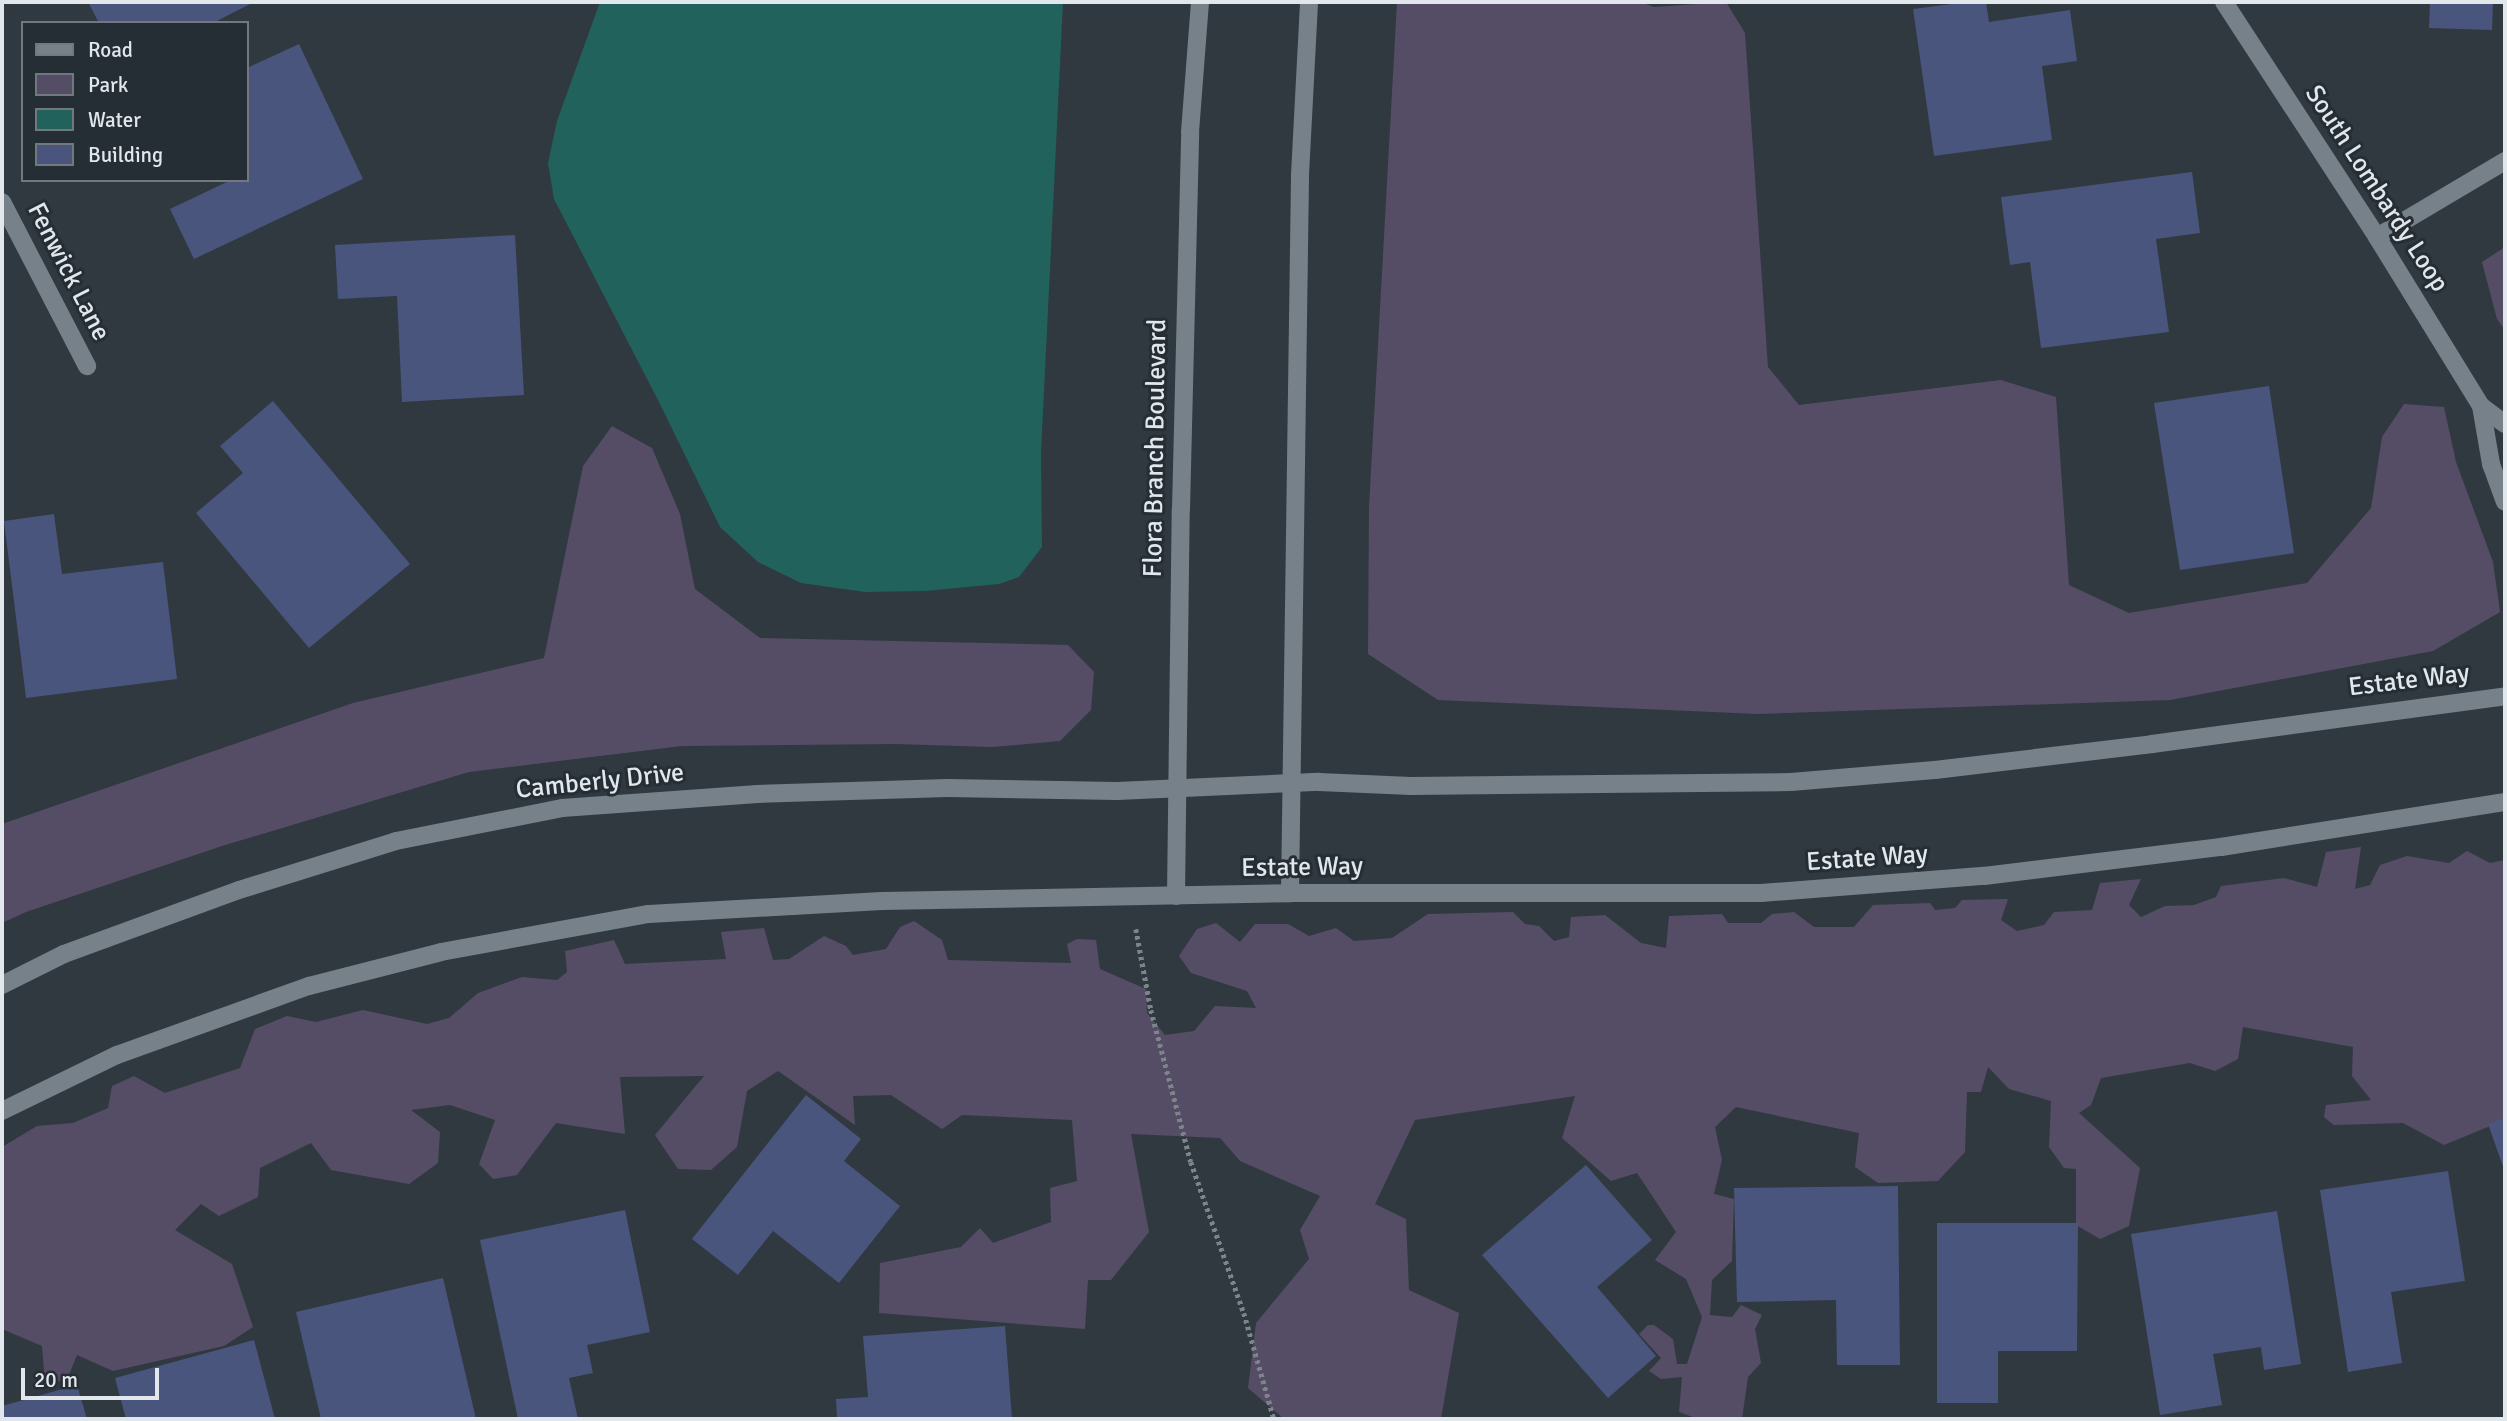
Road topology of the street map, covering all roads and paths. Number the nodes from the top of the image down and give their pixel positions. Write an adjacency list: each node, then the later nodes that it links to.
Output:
1 (1200, 2): 14 (street, Flora Branch Boulevard)
2 (1309, 2): 12 (street)
3 (2224, 2): 6 (street, South Lombardy Loop)
4 (2505, 160): 6 (street)
5 (2, 202): 7 (street, Fenwick Lane)
6 (2378, 237): 8 (street, South Lombardy Loop)
7 (87, 366)
8 (2481, 406): 9 (street, South Lombardy Loop); 10 (street, South Lombardy Loop)
9 (2505, 424)
10 (2505, 502)
11 (2505, 696): 12 (street, Estate Way)
12 (1292, 784): 13 (street, Estate Way); 16 (street)
13 (1233, 786): 14 (street, Camberly Drive)
14 (1176, 788): 18 (street, Flora Branch Boulevard); 19 (street, Camberly Drive)
15 (2505, 802): 16 (street, Estate Way)
16 (1290, 893): 18 (street, Estate Way)
17 (1136, 896): 18 (street); 20 (street); 21 (path)
18 (1177, 896)
19 (2, 985)
20 (2, 1111)
21 (1274, 1419)

